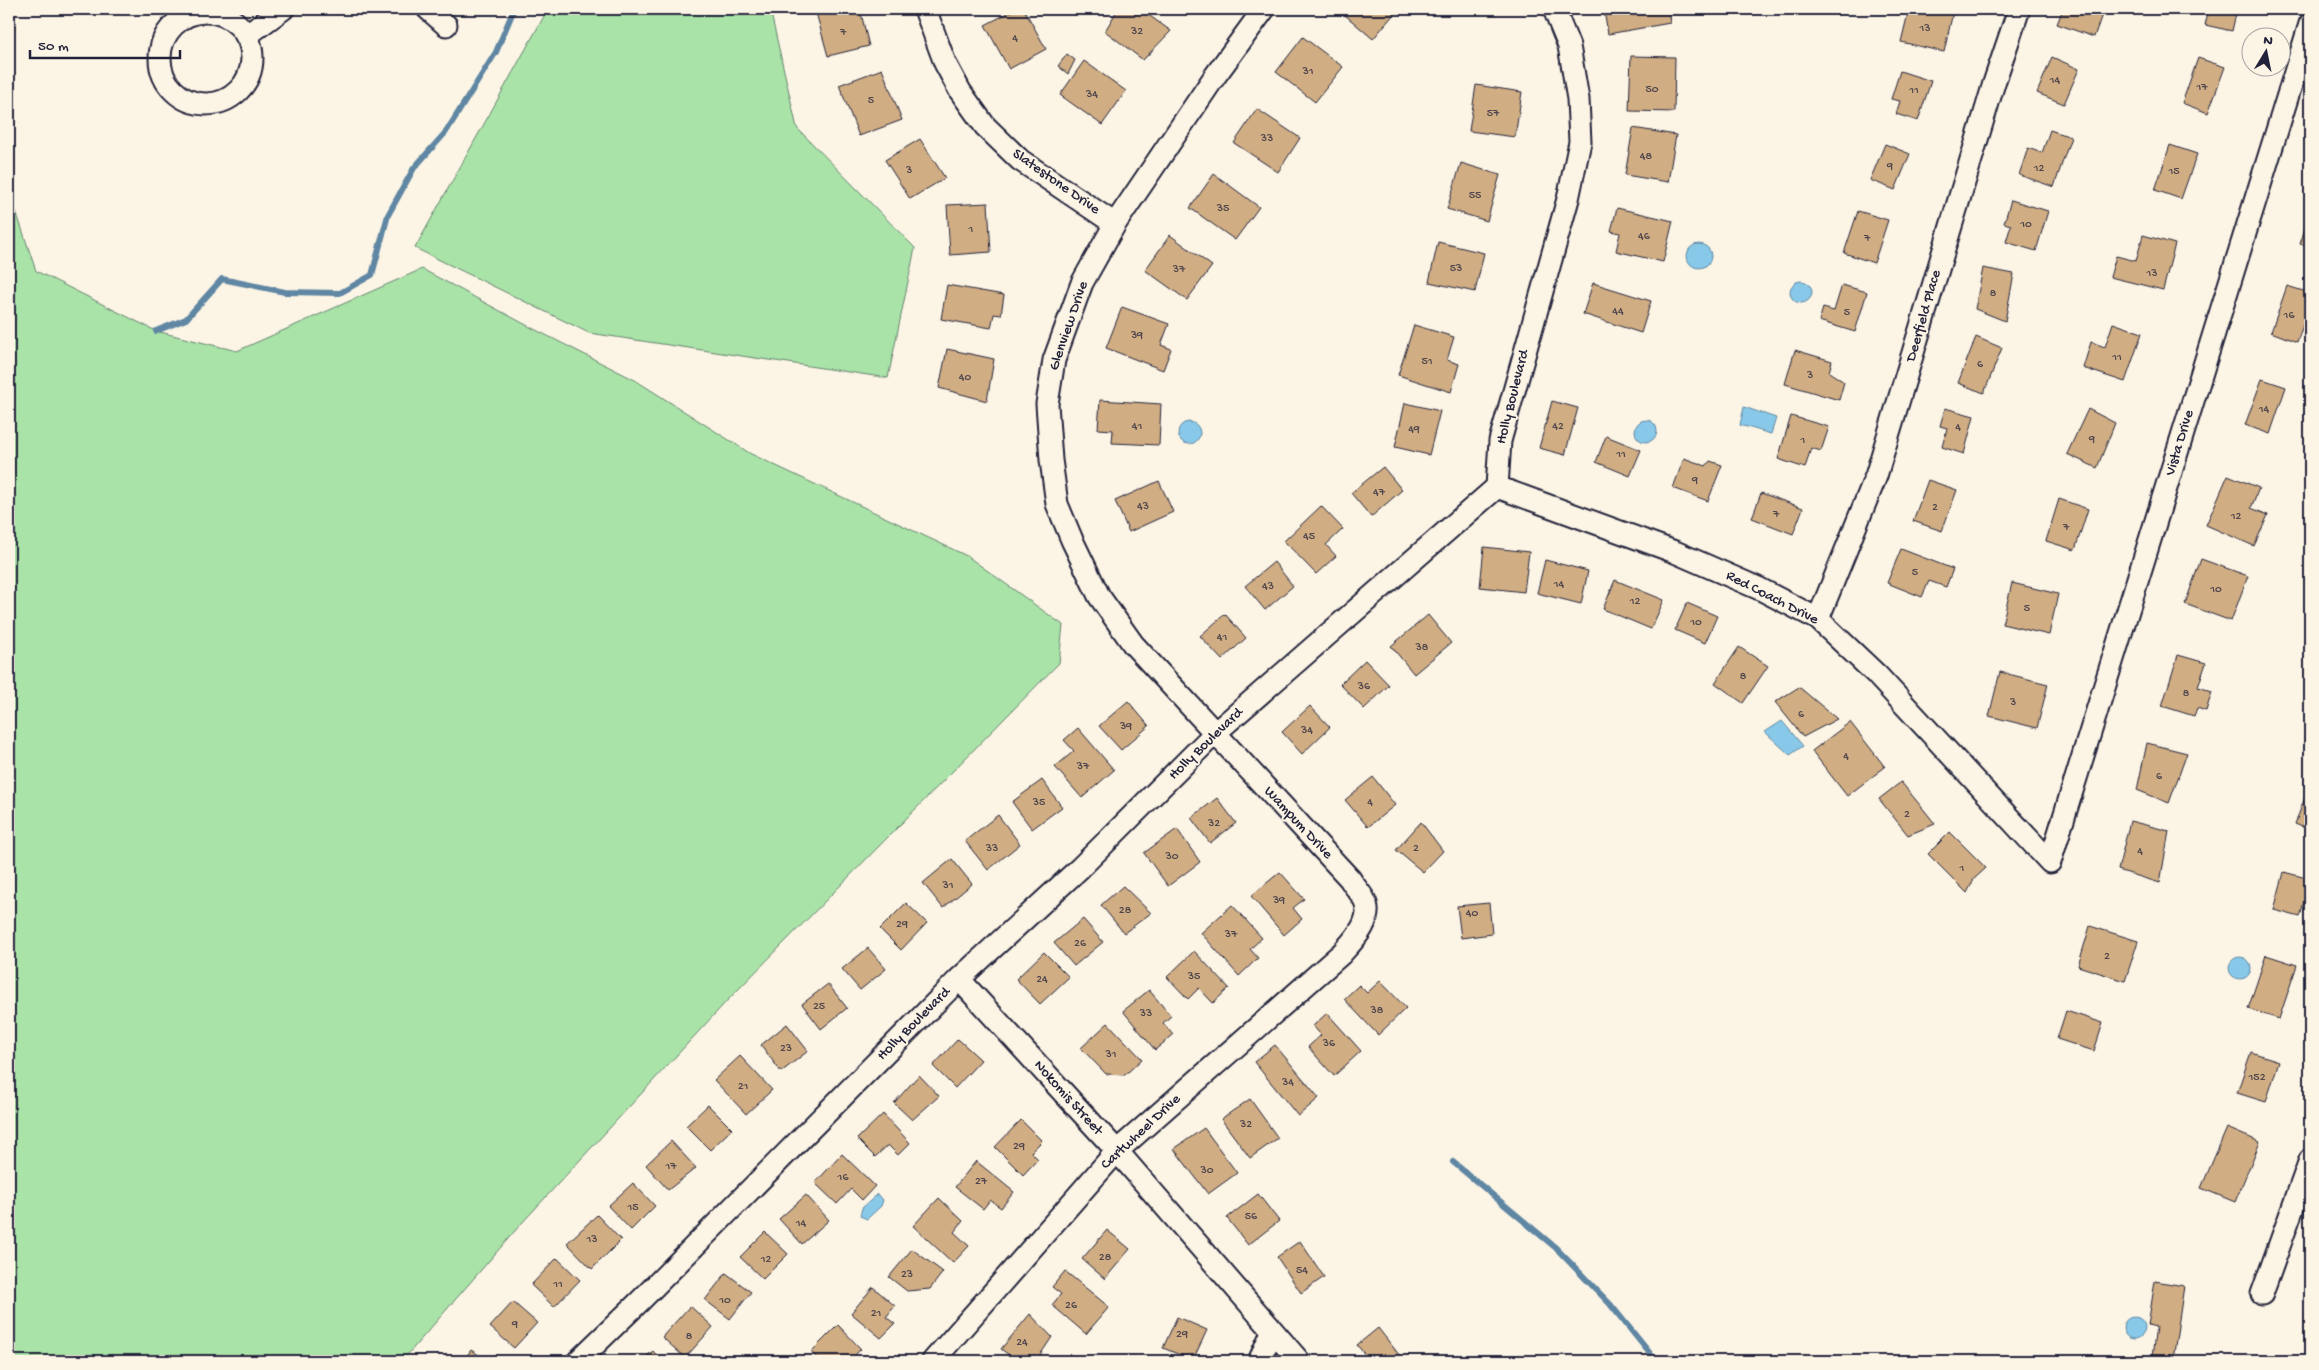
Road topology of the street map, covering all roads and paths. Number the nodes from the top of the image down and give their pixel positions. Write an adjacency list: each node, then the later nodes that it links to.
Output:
1 (283, 9): 9 (street)
2 (428, 9): 8 (street)
3 (926, 9): 10 (street, Slatestone Drive)
4 (1264, 9): 10 (street, Glenview Drive)
5 (1554, 9): 11 (street, Holly Boulevard)
6 (2019, 9): 12 (street, Deerfield Place)
7 (2310, 24): 14 (street, Vista Drive)
8 (446, 25)
9 (246, 36): 9 (street)
10 (1115, 224): 13 (street, Glenview Drive)
11 (1496, 488): 12 (street, Red Coach Drive); 13 (street, Holly Boulevard)
12 (1818, 619): 14 (street, Red Coach Drive)
13 (1215, 733): 15 (street, Wampum Drive); 16 (street, Holly Boulevard)
14 (2050, 862)
15 (1366, 920): 17 (street, Cartwheel Drive)
16 (959, 978): 17 (street, Nokomis Street); 21 (street, Holly Boulevard)
17 (1117, 1152): 20 (street, Nokomis Street); 22 (street, Cartwheel Drive)
18 (2310, 1160): 19 (street)
19 (2262, 1294)
20 (1272, 1332): 23 (street); 24 (street, Nokomis Street)
21 (578, 1361)
22 (933, 1361)
23 (1259, 1361)
24 (1299, 1361)

